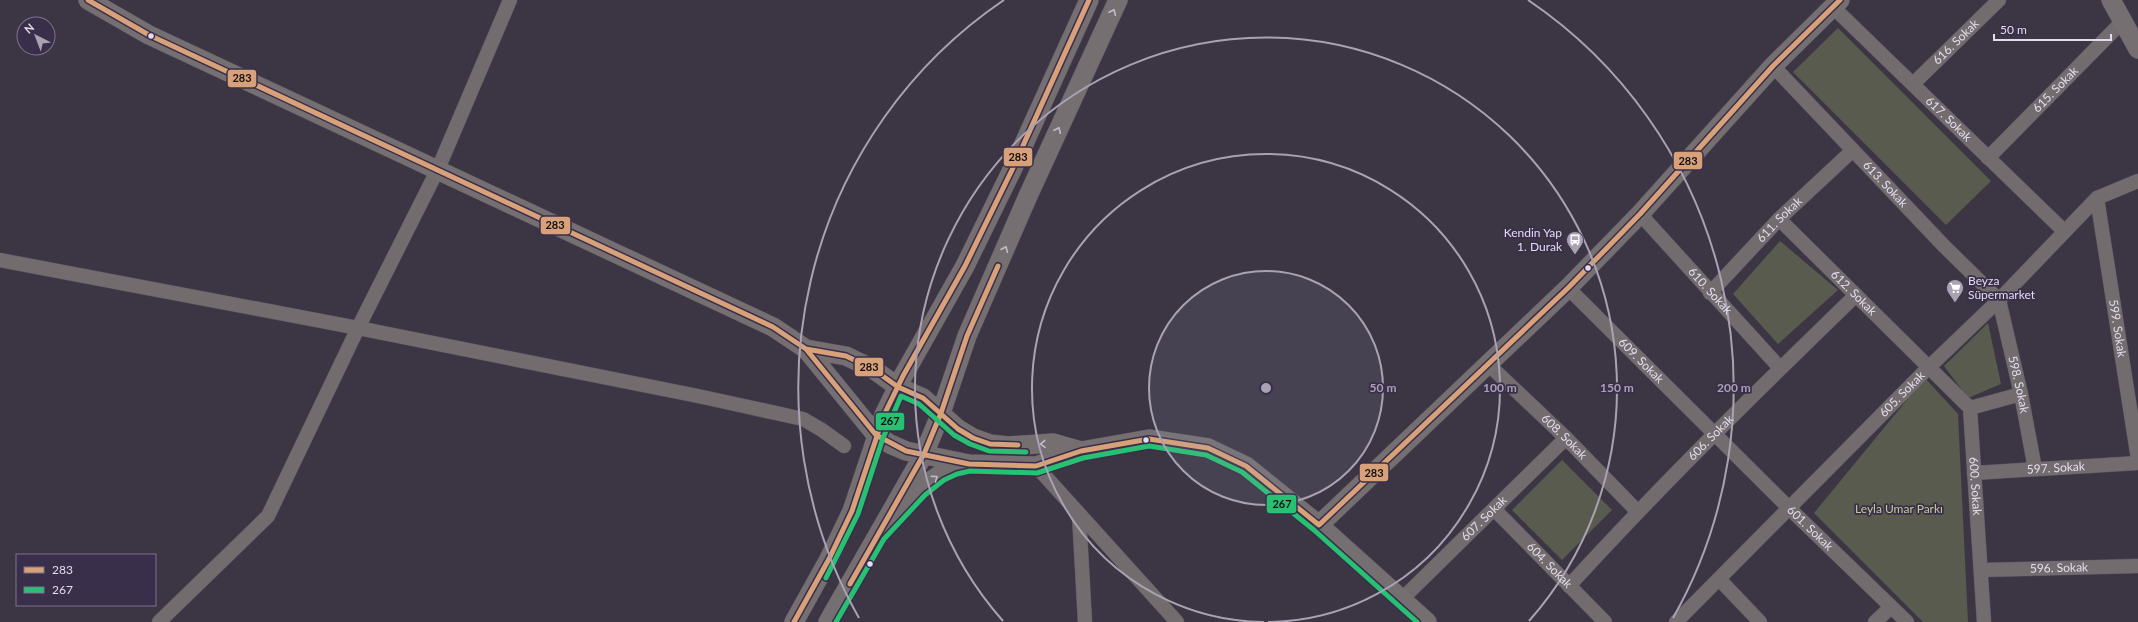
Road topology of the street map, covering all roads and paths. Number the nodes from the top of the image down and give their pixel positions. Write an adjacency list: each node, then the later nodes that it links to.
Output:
1 (88, 0): 14 (main road)
2 (510, 0): 14 (street)
3 (1089, 0): 30 (main road)
4 (1118, 0): 33 (main road, one-way to 4)
5 (1999, 0): 11 (street, 616. Sokak)
6 (2111, 0): 8 (main road)
7 (1837, 3): 10 (main road); 11 (street, 617. Sokak)
8 (2123, 21): 9 (main road); 13 (street, 615. Sokak)
9 (2138, 49)
10 (1773, 66): 12 (street, 613. Sokak); 17 (main road)
11 (1913, 84): 13 (street, 617. Sokak)
12 (1853, 150): 18 (street, 611. Sokak); 24 (street, 613. Sokak)
13 (1988, 158): 19 (street, 617. Sokak)
14 (438, 170): 25 (street); 26 (main road)
15 (2138, 181): 16 (street, 605. Sokak)
16 (2097, 198): 19 (street, 605. Sokak); 40 (street, 599. Sokak)
17 (1640, 214): 21 (main road); 22 (street, 610. Sokak)
18 (1779, 219): 22 (street, 611. Sokak); 23 (street, 612. Sokak)
19 (2064, 231): 24 (street, 605. Sokak)
20 (0, 260): 25 (street)
21 (1568, 288): 27 (main road); 34 (street, 609. Sokak)
22 (1710, 293): 29 (street, 610. Sokak)
23 (1856, 295): 28 (street, 612. Sokak); 29 (street, 606. Sokak)
24 (1999, 300): 28 (street, 605. Sokak); 31 (street, 598. Sokak)
25 (358, 328): 37 (street); 58 (street)
26 (806, 349): 30 (main road); 35 (main road)
27 (1489, 365): 36 (street, 608. Sokak); 50 (main road)
28 (1929, 367): 32 (street); 46 (street, 605. Sokak)
29 (1780, 368): 34 (street, 606. Sokak)
30 (898, 387): 33 (main road); 35 (main road)
31 (2021, 394): 32 (street); 44 (street, 598. Sokak)
32 (1970, 408): 45 (street, 600. Sokak)
33 (941, 413): 38 (main road, one-way to 33); 39 (main road)
34 (1714, 433): 46 (street, 601. Sokak); 48 (street, 606. Sokak)
35 (876, 435): 39 (main road); 59 (main road)
36 (1566, 438): 47 (street, 607. Sokak); 48 (street, 608. Sokak)
37 (844, 446)
38 (1081, 451): 43 (main road); 50 (main road)
39 (924, 454): 42 (main road); 51 (main road)
40 (2138, 459)
41 (2138, 463): 44 (street, 597. Sokak)
42 (969, 464): 43 (main road); 51 (main road, one-way to 42)
43 (1036, 466): 49 (street)
44 (2035, 469): 45 (street, 597. Sokak)
45 (1974, 472): 53 (street, 600. Sokak)
46 (1789, 508): 54 (street, 605. Sokak); 57 (street, 601. Sokak)
47 (1494, 509): 55 (street, 604. Sokak); 56 (street, 607. Sokak)
48 (1637, 511): 55 (street, 606. Sokak)
49 (1079, 515): 61 (street); 62 (street)
50 (1319, 525): 56 (main road)
51 (878, 535): 60 (main road)
52 (2138, 566): 53 (street, 596. Sokak)
53 (1981, 570): 69 (street, 600. Sokak)
54 (1719, 579): 65 (street, 605. Sokak); 66 (street)
55 (1569, 586): 64 (street, 604. Sokak)
56 (1402, 599): 63 (main road)
57 (1891, 607): 67 (street); 68 (street, 601. Sokak)
58 (159, 622)
59 (794, 622)
60 (828, 622)
61 (1085, 622)
62 (1177, 622)
63 (1426, 622)
64 (1605, 622)
65 (1676, 622)
66 (1760, 622)
67 (1875, 622)
68 (1907, 622)
69 (1984, 622)

